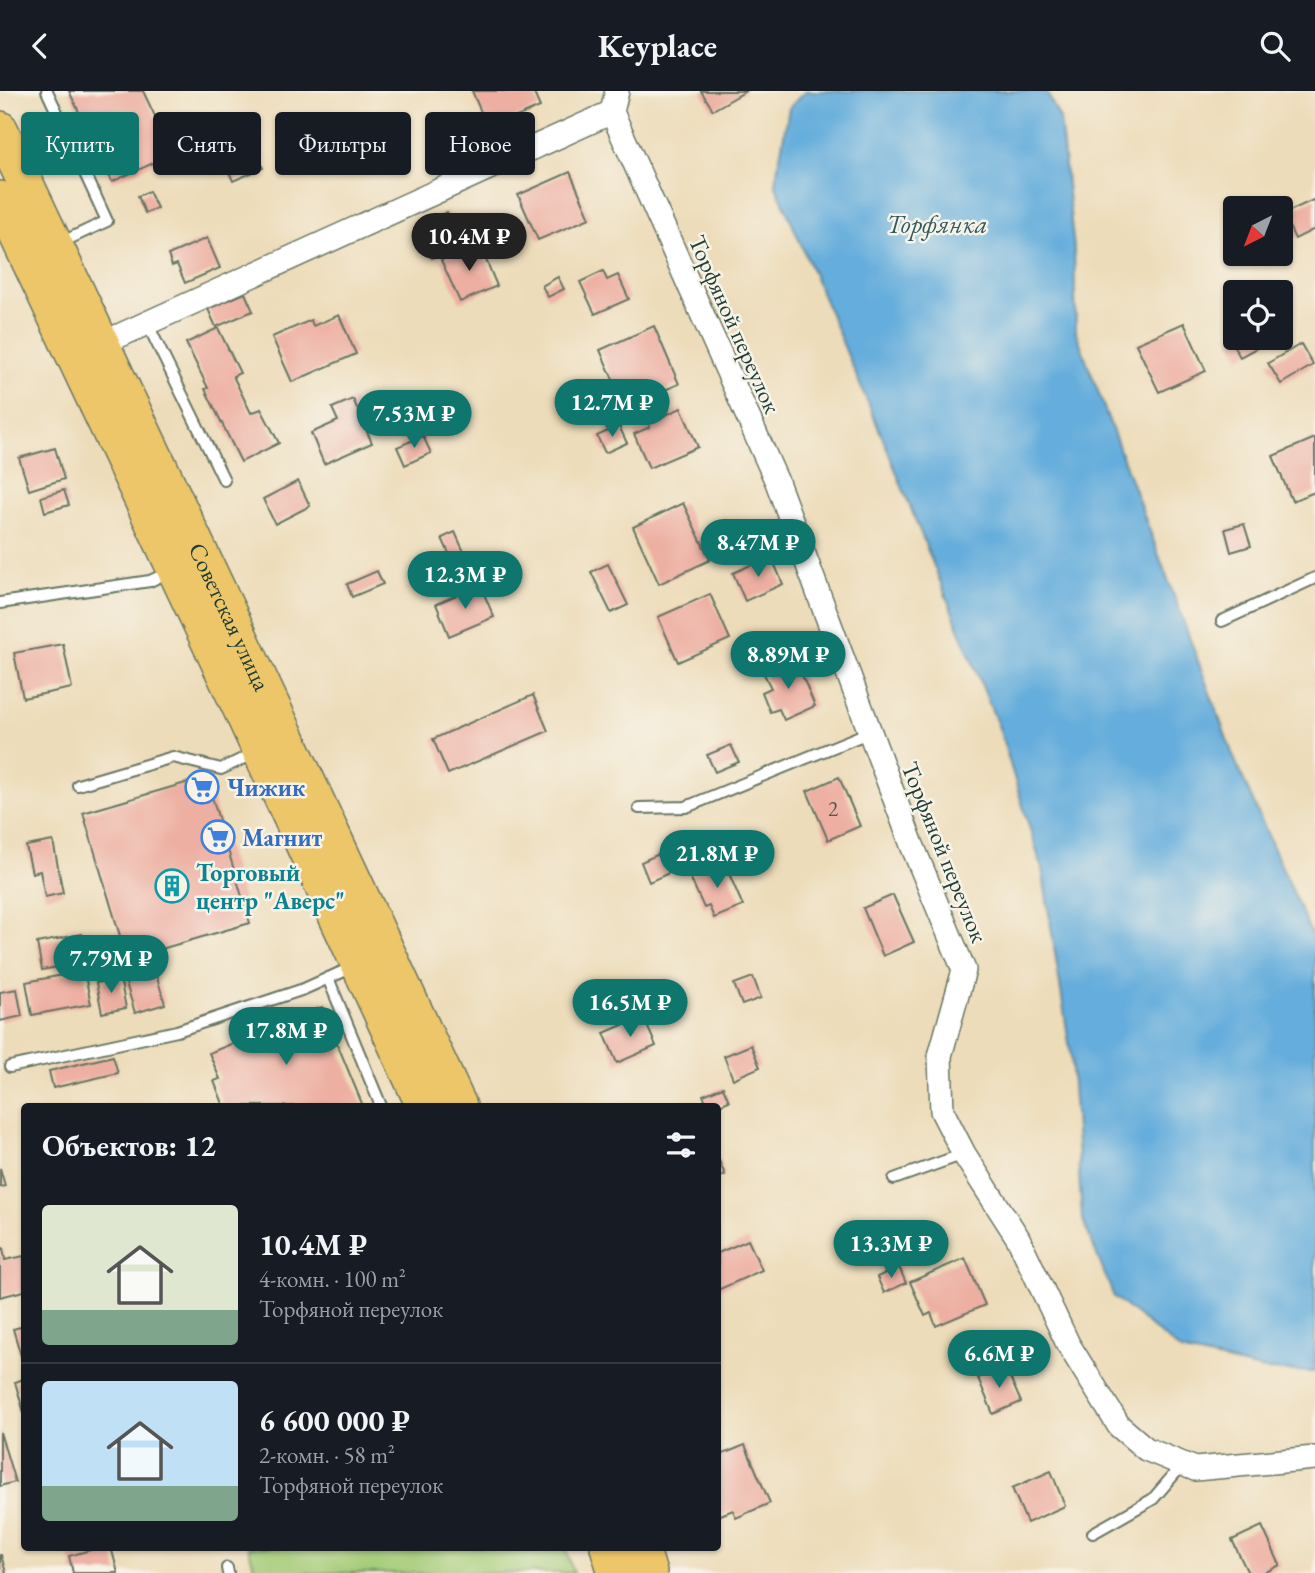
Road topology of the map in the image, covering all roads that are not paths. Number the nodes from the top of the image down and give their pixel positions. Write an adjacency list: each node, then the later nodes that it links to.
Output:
1 (47, 91): 5 (lane)
2 (614, 102): 6 (street); 13 (street, Торфяной переулок)
3 (0, 129): 5 (main road, Советская улица)
4 (0, 199): 7 (main road, Советская улица)
5 (55, 246): 7 (main road, Советская улица)
6 (147, 323): 7 (street); 8 (lane)
7 (88, 350): 9 (main road, Советская улица); 21 (main road, Советская улица)
8 (224, 480)
9 (175, 569): 11 (lane); 14 (main road, Советская улица)
10 (1315, 578): 12 (lane)
11 (0, 603)
12 (1222, 621)
13 (870, 732): 16 (lane); 22 (street, Торфяной переулок)
14 (260, 750): 15 (lane); 17 (main road, Советская улица)
15 (78, 785)
16 (639, 808)
17 (343, 971): 18 (lane); 19 (lane); 20 (main road, Советская улица)
18 (10, 1067)
19 (380, 1103)
20 (422, 1103)
21 (458, 1103)
22 (964, 1154): 23 (lane); 25 (street, Торфяной переулок)
23 (894, 1179)
24 (1315, 1458): 25 (street, Торфяной переулок)
25 (1183, 1464): 26 (lane)
26 (1093, 1533)
27 (609, 1551): 29 (main road)
28 (642, 1551): 30 (main road)
29 (617, 1573)
30 (649, 1573)

